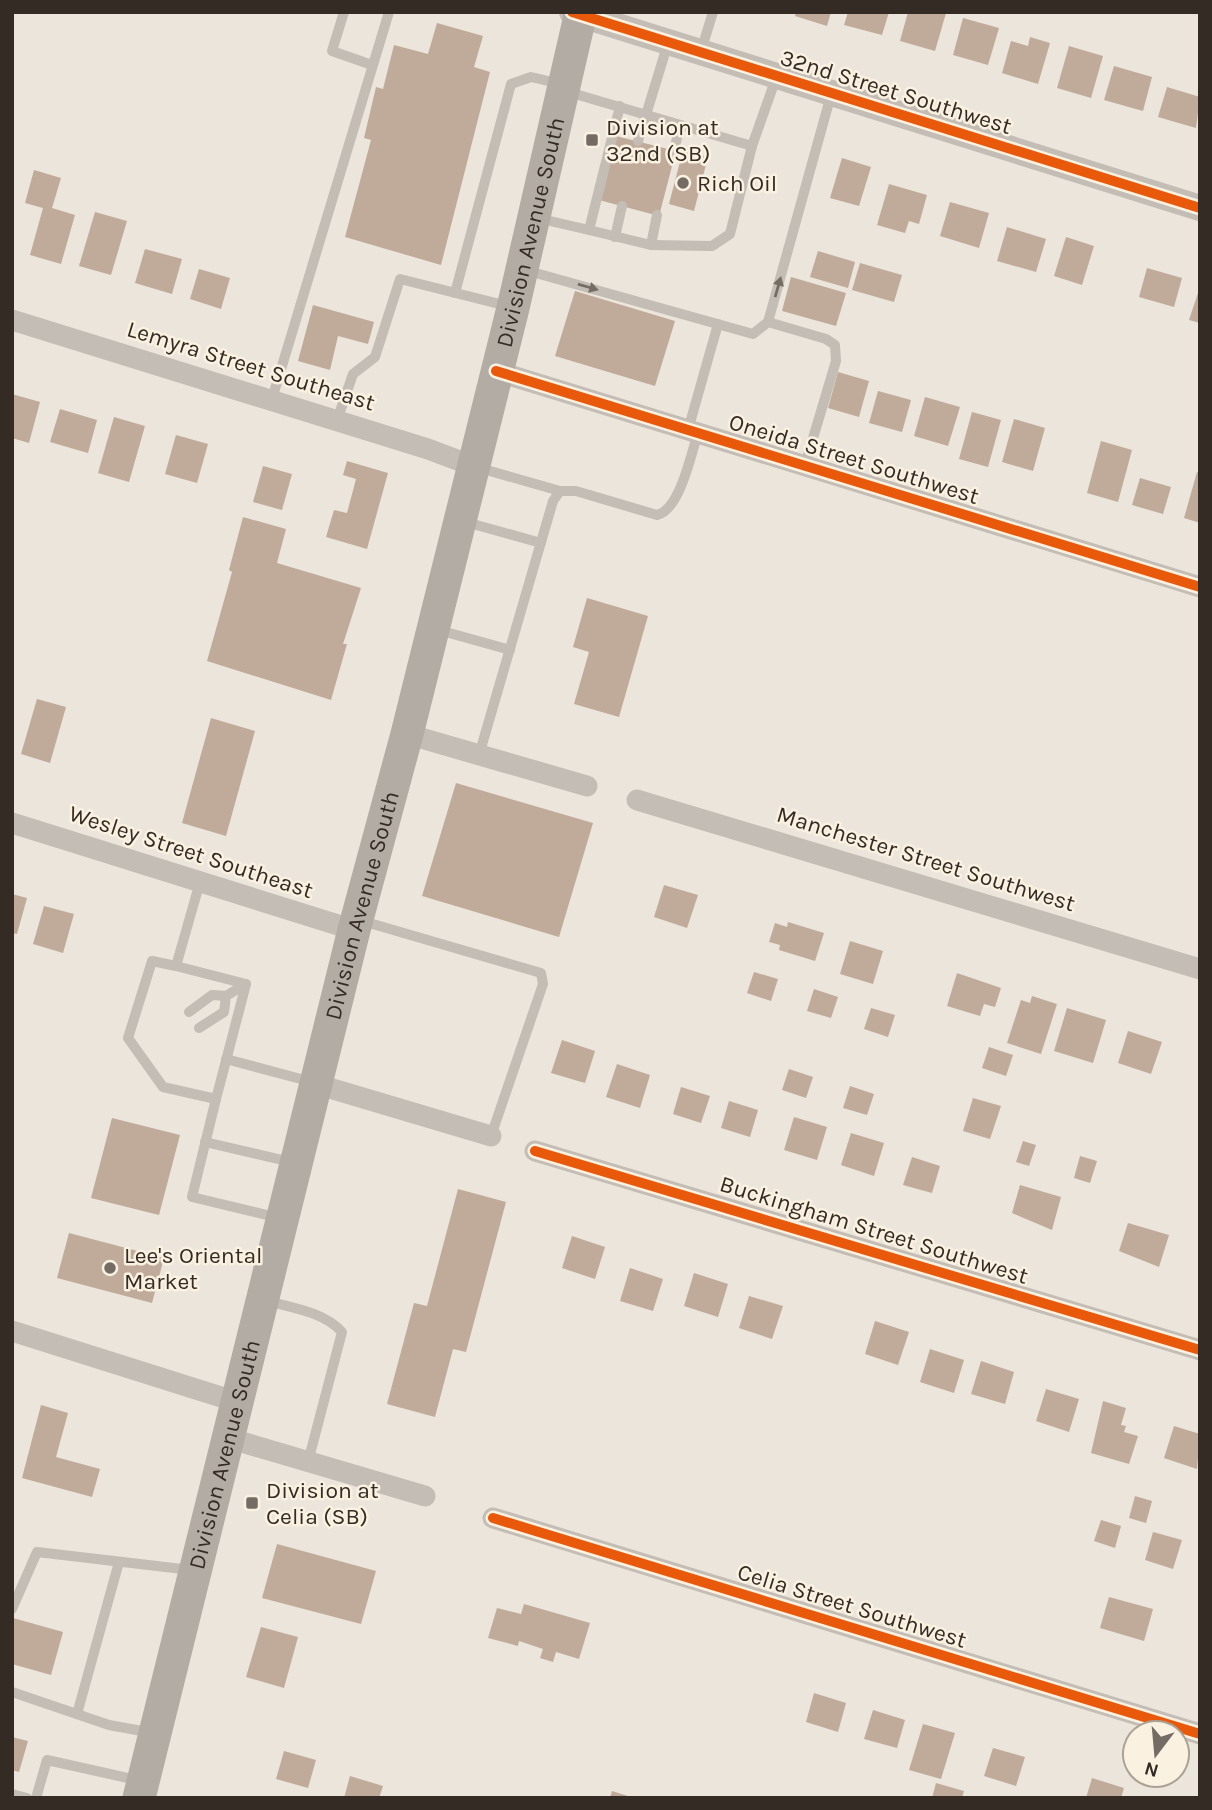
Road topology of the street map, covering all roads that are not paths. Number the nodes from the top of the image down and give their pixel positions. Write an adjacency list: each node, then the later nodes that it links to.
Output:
1 (344, 12): 7 (lane)
2 (389, 12): 7 (lane)
3 (713, 12): 6 (lane)
4 (578, 13): 5 (street, 32nd Street Southwest); 9 (main road, Division Avenue South)
5 (668, 43): 6 (street, 32nd Street Southwest); 12 (lane)
6 (700, 54): 8 (street, 32nd Street Southwest)
7 (372, 65): 31 (lane)
8 (776, 78): 10 (street, 32nd Street Southwest); 15 (lane)
9 (564, 87): 11 (lane); 20 (main road, Division Avenue South); 25 (lane)
10 (831, 94): 18 (street, 32nd Street Southwest); 28 (lane, one-way to 10)
11 (620, 106): 12 (lane); 21 (lane)
12 (647, 114): 13 (lane); 14 (lane)
13 (681, 125): 15 (lane); 16 (lane)
14 (638, 141)
15 (752, 146): 23 (lane)
16 (674, 151)
17 (622, 206): 22 (lane)
18 (1200, 208)
19 (657, 215): 23 (lane)
20 (534, 217): 21 (lane); 24 (main road, Division Avenue South)
21 (589, 230): 22 (lane)
22 (615, 237): 23 (lane)
23 (651, 245)
24 (522, 269): 26 (main road, Division Avenue South); 29 (lane, one-way to 29)
25 (455, 293): 26 (lane); 32 (lane)
26 (513, 308): 30 (main road, Division Avenue South)
27 (12, 320): 31 (street, Lemyra Street Southeast)
28 (768, 323): 29 (lane); 34 (lane)
29 (718, 324): 33 (lane)
30 (496, 371): 33 (street, Oneida Street Southwest); 35 (main road, Division Avenue South)
31 (272, 400): 32 (street, Lemyra Street Southeast)
32 (337, 420): 35 (street, Lemyra Street Southeast)
33 (693, 431): 34 (street, Oneida Street Southwest); 36 (lane)
34 (805, 465): 39 (street, Oneida Street Southwest)
35 (473, 466): 36 (lane); 37 (main road, Division Avenue South)
36 (560, 491): 38 (lane)
37 (460, 520): 38 (lane); 40 (main road, Division Avenue South)
38 (541, 543): 41 (lane)
39 (1200, 587)
40 (433, 628): 41 (lane); 42 (main road, Division Avenue South)
41 (509, 650): 43 (lane)
42 (407, 734): 43 (street); 48 (main road, Division Avenue South)
43 (479, 755): 44 (street)
44 (587, 786)
45 (637, 800): 50 (street, Manchester Street Southwest)
46 (12, 823): 47 (street, Wesley Street Southeast)
47 (200, 882): 48 (street, Wesley Street Southeast); 49 (lane)
48 (355, 925): 58 (main road, Division Avenue South); 60 (lane)
49 (176, 966): 51 (lane); 56 (lane)
50 (1200, 969)
51 (246, 984): 52 (lane); 57 (lane)
52 (226, 996): 53 (lane); 54 (lane)
53 (188, 1012)
54 (199, 1028)
55 (147, 1043): 56 (lane)
56 (137, 1050): 59 (lane)
57 (226, 1059): 58 (lane); 59 (lane)
58 (316, 1084): 60 (street); 63 (main road, Division Avenue South)
59 (216, 1099): 61 (lane)
60 (491, 1136)
61 (205, 1142): 63 (lane); 64 (lane)
62 (535, 1151): 67 (street, Buckingham Street Southwest)
63 (296, 1164): 64 (main road, Division Avenue South)
64 (282, 1219): 65 (main road, Division Avenue South)
65 (262, 1300): 68 (main road, Division Avenue South); 70 (lane)
66 (12, 1331): 68 (street)
67 (1200, 1350)
68 (237, 1402): 69 (main road, Division Avenue South)
69 (228, 1438): 70 (street); 74 (main road, Division Avenue South)
70 (307, 1462): 71 (street)
71 (425, 1496)
72 (493, 1518): 79 (street, Celia Street Southwest)
73 (119, 1562): 74 (lane); 75 (lane); 77 (lane)
74 (195, 1571): 78 (main road, Division Avenue South)
75 (12, 1609)
76 (12, 1692): 77 (lane)
77 (77, 1714): 78 (lane)
78 (155, 1734): 80 (main road, Division Avenue South)
79 (1200, 1734)
80 (142, 1790): 83 (lane)
81 (12, 1794): 82 (lane)
82 (27, 1798)
83 (36, 1798)

